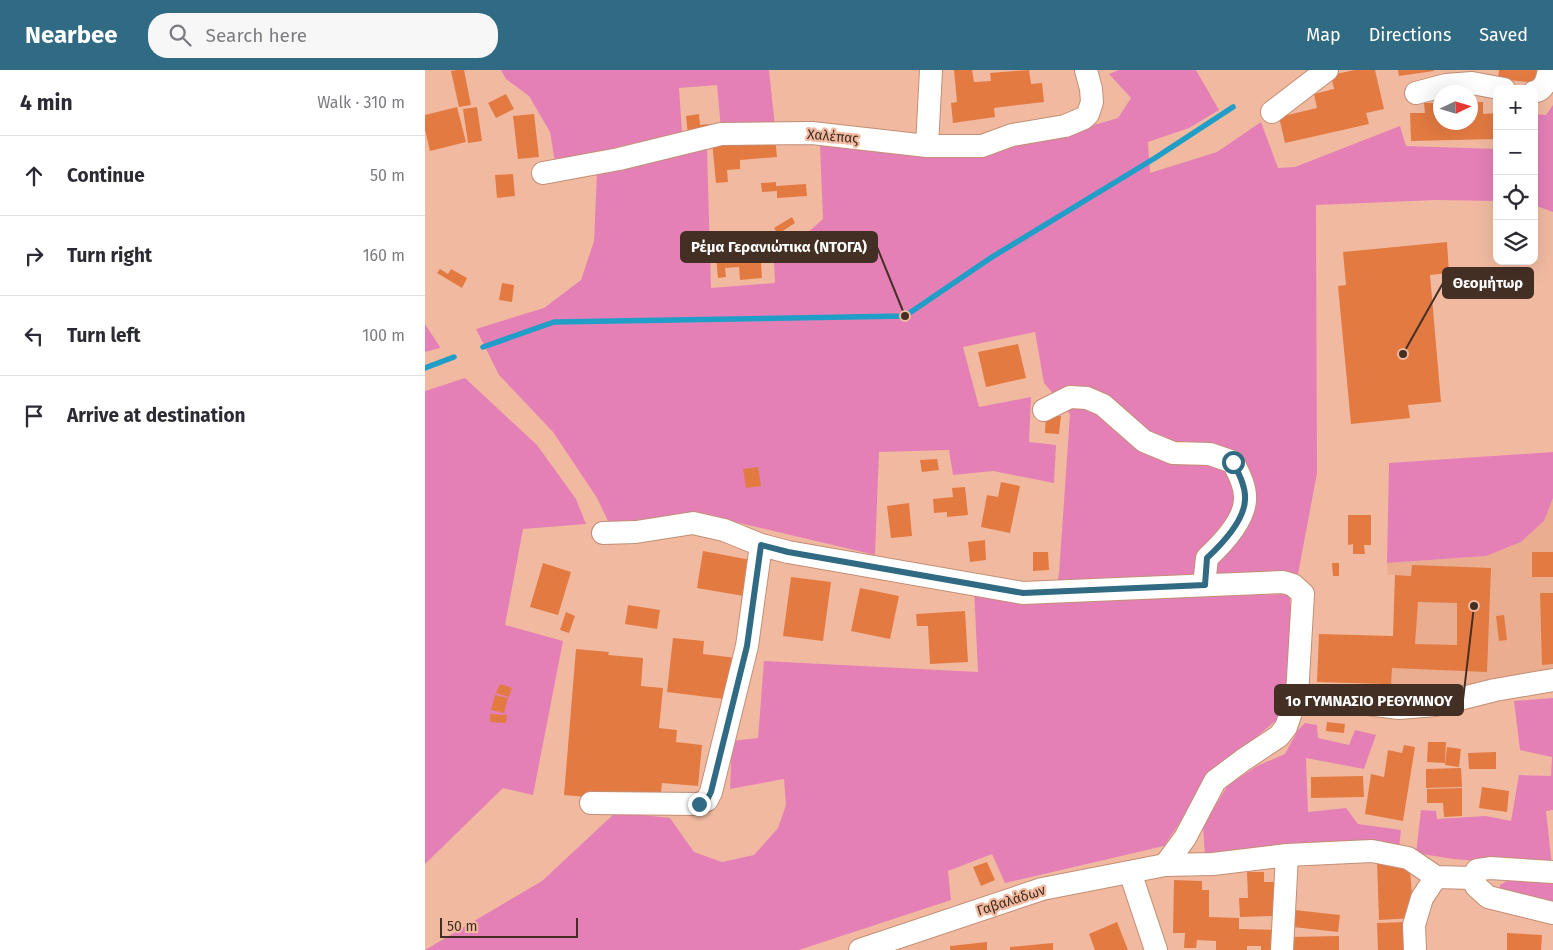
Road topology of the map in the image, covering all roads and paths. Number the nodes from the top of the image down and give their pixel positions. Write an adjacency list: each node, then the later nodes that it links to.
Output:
1 (931, 70): 9 (street)
2 (1327, 70): 8 (street)
3 (1549, 70): 6 (street)
4 (1088, 76): 9 (street, Χαλέπας)
5 (1493, 87): 7 (street)
6 (1538, 92)
7 (1416, 93)
8 (1271, 112)
9 (927, 146): 10 (street, Χαλέπας)
10 (543, 173)
11 (1044, 410): 14 (street)
12 (603, 533): 13 (street)
13 (761, 545): 14 (street); 17 (street)
14 (1205, 585): 16 (street)
15 (1553, 680): 16 (street)
16 (1297, 695): 19 (street)
17 (591, 802)
18 (1287, 855): 19 (street, Γαβαλάδων); 22 (street, Γαβαλάδων); 27 (street)
19 (1165, 865): 20 (street, Γαβαλάδων)
20 (1130, 872): 25 (street, Γαβαλάδων); 26 (street)
21 (1553, 872): 23 (street)
22 (1436, 877): 23 (street); 28 (street)
23 (1473, 878): 24 (street)
24 (1553, 913)
25 (860, 950)
26 (1156, 950)
27 (1282, 950)
28 (1415, 950)

